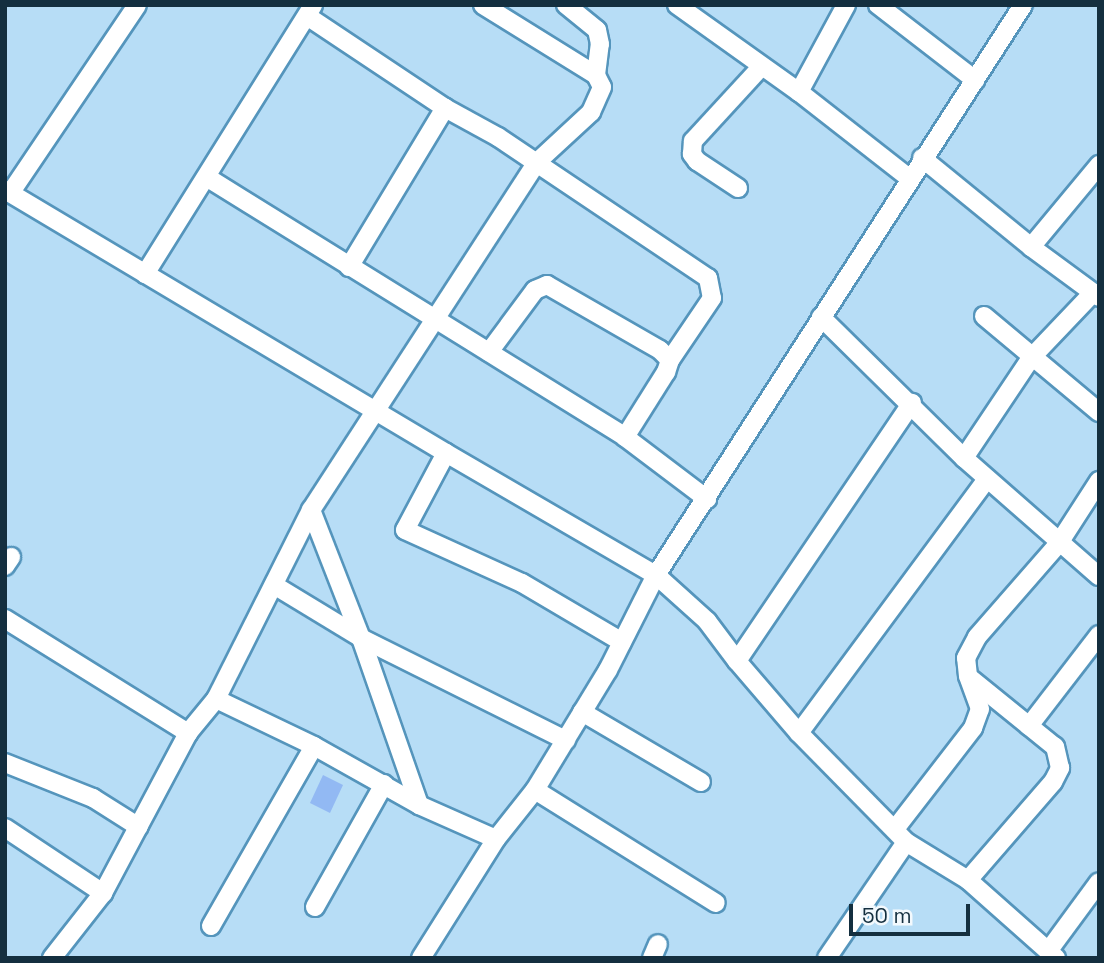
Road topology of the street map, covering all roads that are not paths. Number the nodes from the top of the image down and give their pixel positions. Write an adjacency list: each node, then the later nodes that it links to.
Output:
1 (483, 5): 10 (street)
2 (566, 5): 10 (street)
3 (677, 5): 9 (street)
4 (846, 5): 12 (street)
5 (877, 5): 11 (street)
6 (1023, 5): 11 (street)
7 (134, 7): 20 (street)
8 (310, 11): 13 (street); 17 (street)
9 (761, 67): 12 (street); 19 (street)
10 (596, 75): 15 (street)
11 (975, 80): 14 (street)
12 (799, 92): 18 (street)
13 (445, 108): 15 (street); 22 (street)
14 (922, 158): 18 (street); 21 (street)
15 (536, 163): 27 (street); 30 (street)
16 (1099, 165): 21 (street)
17 (208, 178): 22 (street); 23 (street)
18 (909, 178): 26 (street)
19 (738, 188)
20 (8, 191): 23 (street)
21 (1031, 247): 24 (street)
22 (349, 267): 27 (street)
23 (145, 274): 32 (street)
24 (1096, 295): 29 (street)
25 (984, 316): 29 (street)
26 (821, 317): 31 (street); 39 (street)
27 (437, 319): 28 (street); 32 (street)
28 (489, 352): 30 (street); 34 (street)
29 (1031, 358): 33 (street); 36 (street)
30 (670, 360): 34 (street)
31 (912, 403): 36 (street); 49 (street)
32 (377, 412): 35 (street); 40 (street)
33 (1099, 412)
34 (625, 437): 39 (street)
35 (446, 453): 42 (street); 48 (street)
36 (964, 458): 37 (street)
37 (987, 479): 41 (street); 55 (street)
38 (1099, 481): 41 (street)
39 (707, 499): 42 (street)
40 (311, 510): 44 (street); 47 (street)
41 (1059, 543): 43 (street); 50 (street)
42 (656, 575): 48 (street); 49 (street)
43 (1099, 576)
44 (274, 585): 47 (street); 51 (street)
45 (5, 619): 54 (street)
46 (1099, 635): 53 (street)
47 (361, 638): 56 (street); 62 (street)
48 (622, 642): 52 (street)
49 (737, 662): 55 (street)
50 (968, 677): 53 (street); 65 (street)
51 (216, 699): 54 (street); 57 (street)
52 (582, 712): 56 (street); 59 (street)
53 (1029, 726): 67 (street)
54 (188, 733): 63 (street)
55 (799, 733): 65 (street)
56 (566, 740): 61 (street)
57 (314, 746): 60 (street); 72 (street)
58 (5, 763): 63 (street)
59 (701, 782)
60 (384, 784): 62 (street); 71 (street)
61 (535, 790): 66 (street); 70 (street)
62 (419, 805): 66 (street)
63 (139, 827): 69 (street)
64 (5, 828): 69 (street)
65 (901, 835): 67 (street); 76 (street)
66 (496, 839): 75 (street)
67 (968, 880): 73 (street)
68 (1099, 882): 73 (street)
69 (103, 893): 74 (street)
70 (716, 903)
71 (316, 907)
72 (211, 926)
73 (1052, 954)
74 (52, 958)
75 (421, 958)
76 (828, 958)

